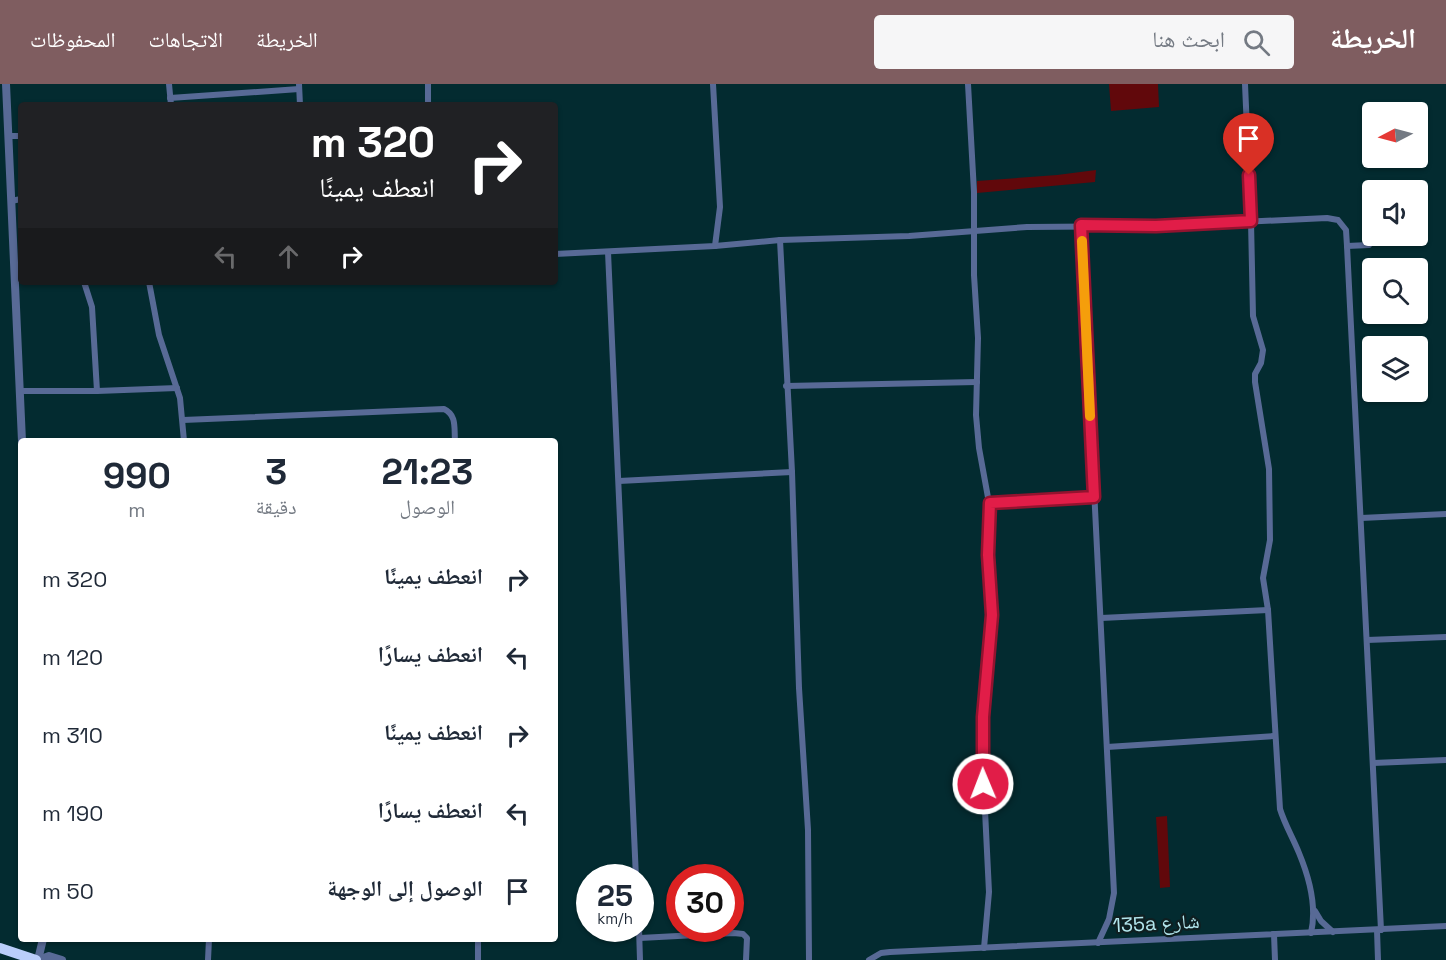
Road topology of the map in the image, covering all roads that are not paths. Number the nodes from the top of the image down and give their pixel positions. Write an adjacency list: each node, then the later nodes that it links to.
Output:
1 (6, 84): 11 (street)
2 (169, 84): 8 (street)
3 (428, 84): 10 (street)
4 (713, 84): 20 (street)
5 (968, 84): 17 (street)
6 (1245, 84): 15 (street)
7 (299, 87): 8 (street); 9 (street)
8 (170, 101)
9 (300, 102)
10 (428, 102)
11 (9, 136): 12 (street); 14 (street)
12 (18, 136)
13 (18, 200): 14 (street)
14 (11, 201): 24 (street)
15 (1251, 221): 16 (street); 21 (street); 43 (street)
16 (1081, 225): 17 (street); 39 (street)
17 (975, 231): 18 (street); 28 (street)
18 (780, 240): 20 (street); 29 (street)
19 (1362, 245): 21 (street)
20 (715, 246): 22 (street)
21 (1347, 246): 42 (street)
22 (608, 252): 23 (street); 38 (street)
23 (558, 254)
24 (18, 272)
25 (18, 285): 32 (street)
26 (85, 285): 31 (street)
27 (150, 285): 30 (street)
28 (977, 382): 29 (street); 40 (street)
29 (786, 386): 37 (street)
30 (177, 388): 31 (street); 33 (street)
31 (97, 391): 32 (street)
32 (19, 392): 34 (street)
33 (183, 420): 35 (street); 36 (street)
34 (22, 438)
35 (184, 438)
36 (455, 438)
37 (792, 472): 38 (street); 74 (street)
38 (619, 482): 51 (street)
39 (1094, 497): 40 (street); 44 (street)
40 (990, 503): 66 (street)
41 (1446, 514): 42 (street)
42 (1361, 518): 46 (street)
43 (1268, 610): 44 (street); 47 (street)
44 (1101, 618): 48 (street)
45 (1446, 637): 46 (street)
46 (1367, 640): 50 (street)
47 (1274, 736): 48 (street); 52 (street)
48 (1107, 747): 64 (street)
49 (1446, 760): 50 (street)
50 (1373, 763): 54 (street)
51 (635, 864)
52 (1313, 908): 55 (street); 56 (street)
53 (1446, 926): 54 (street, 135a شارع)
54 (1379, 930): 55 (street, 135a شارع); 77 (street)
55 (1333, 932): 56 (street, 135a شارع)
56 (1311, 933): 57 (street, 135a شارع)
57 (1274, 934): 64 (street, 135a شارع); 76 (street)
58 (654, 937): 73 (street)
59 (42, 942): 68 (street)
60 (45, 942): 67 (street)
61 (209, 942): 70 (street)
62 (478, 942): 71 (street)
63 (640, 942): 72 (street)
64 (1098, 943): 66 (street, 135a شارع)
65 (0, 948): 68 (highway)
66 (984, 948): 75 (street, 135a شارع)
67 (53, 956): 68 (street); 69 (street)
68 (37, 960)
69 (62, 960)
70 (208, 960)
71 (478, 960)
72 (640, 960)
73 (746, 960)
74 (809, 960)
75 (869, 960)
76 (1275, 960)
77 (1378, 960)

